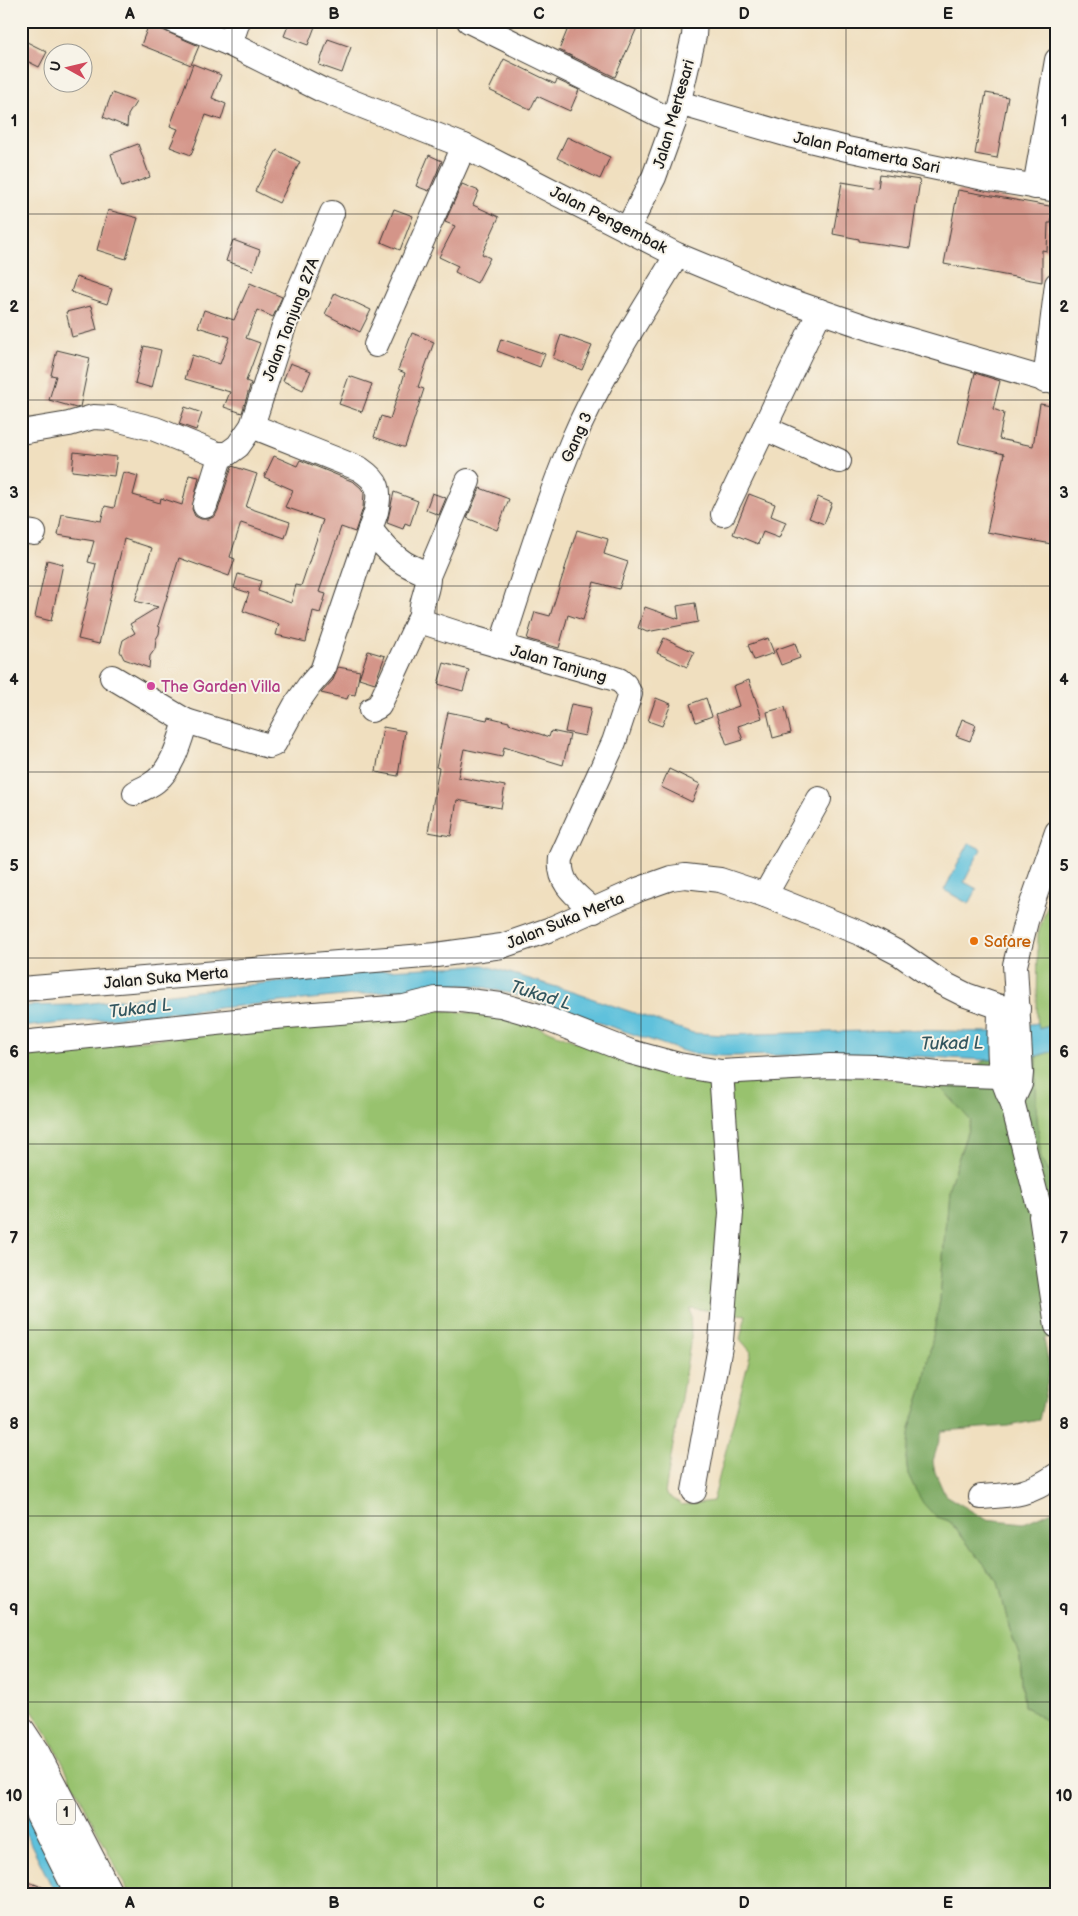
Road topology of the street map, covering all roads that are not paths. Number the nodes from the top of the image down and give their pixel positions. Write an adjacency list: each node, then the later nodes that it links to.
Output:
1 (174, 21): 5 (street, Jalan Pengembak)
2 (238, 21): 5 (street)
3 (468, 21): 7 (street, Jalan Patamerta Sari)
4 (695, 21): 7 (street, Jalan Mertesari)
5 (230, 44): 8 (street, Jalan Pengembak)
6 (1057, 60): 9 (street)
7 (676, 113): 9 (street, Jalan Patamerta Sari); 11 (street, Jalan Mertesari)
8 (464, 146): 11 (street, Jalan Pengembak); 15 (street)
9 (1046, 188)
10 (332, 213): 17 (street, Jalan Tanjung 27A)
11 (627, 230): 12 (street, Jalan Pengembak)
12 (677, 255): 14 (street, Jalan Pengembak); 28 (street, Gang 3)
13 (1057, 284): 16 (street)
14 (820, 311): 16 (street, Jalan Pengembak); 18 (street)
15 (376, 346)
16 (1051, 382)
17 (252, 426): 20 (street); 25 (street)
18 (764, 428): 21 (street); 24 (street)
19 (21, 432): 20 (street)
20 (221, 454): 23 (street)
21 (839, 461)
22 (468, 481): 26 (street)
23 (205, 506)
24 (723, 514)
25 (370, 529): 26 (street); 31 (street)
26 (428, 576): 27 (street)
27 (421, 615): 30 (street); 36 (street, Jalan Tanjung)
28 (505, 634)
29 (112, 677): 31 (street)
30 (372, 710)
31 (186, 721): 32 (street)
32 (135, 793)
33 (819, 799): 35 (street)
34 (1057, 832): 38 (street)
35 (765, 895): 36 (street, Jalan Suka Merta); 38 (street, Jalan Suka Merta)
36 (594, 911): 37 (street, Jalan Suka Merta)
37 (21, 989)
38 (1009, 1015): 40 (street)
39 (21, 1043): 41 (street)
40 (1007, 1068): 41 (street); 42 (street)
41 (722, 1072): 46 (street)
42 (1038, 1204): 43 (street); 44 (street)
43 (1057, 1235)
44 (1057, 1326)
45 (1057, 1475): 47 (street)
46 (694, 1491)
47 (981, 1497)
48 (21, 1731): 51 (highway, 1)
49 (21, 1776): 50 (highway, 1)
50 (80, 1895)
51 (109, 1895)

